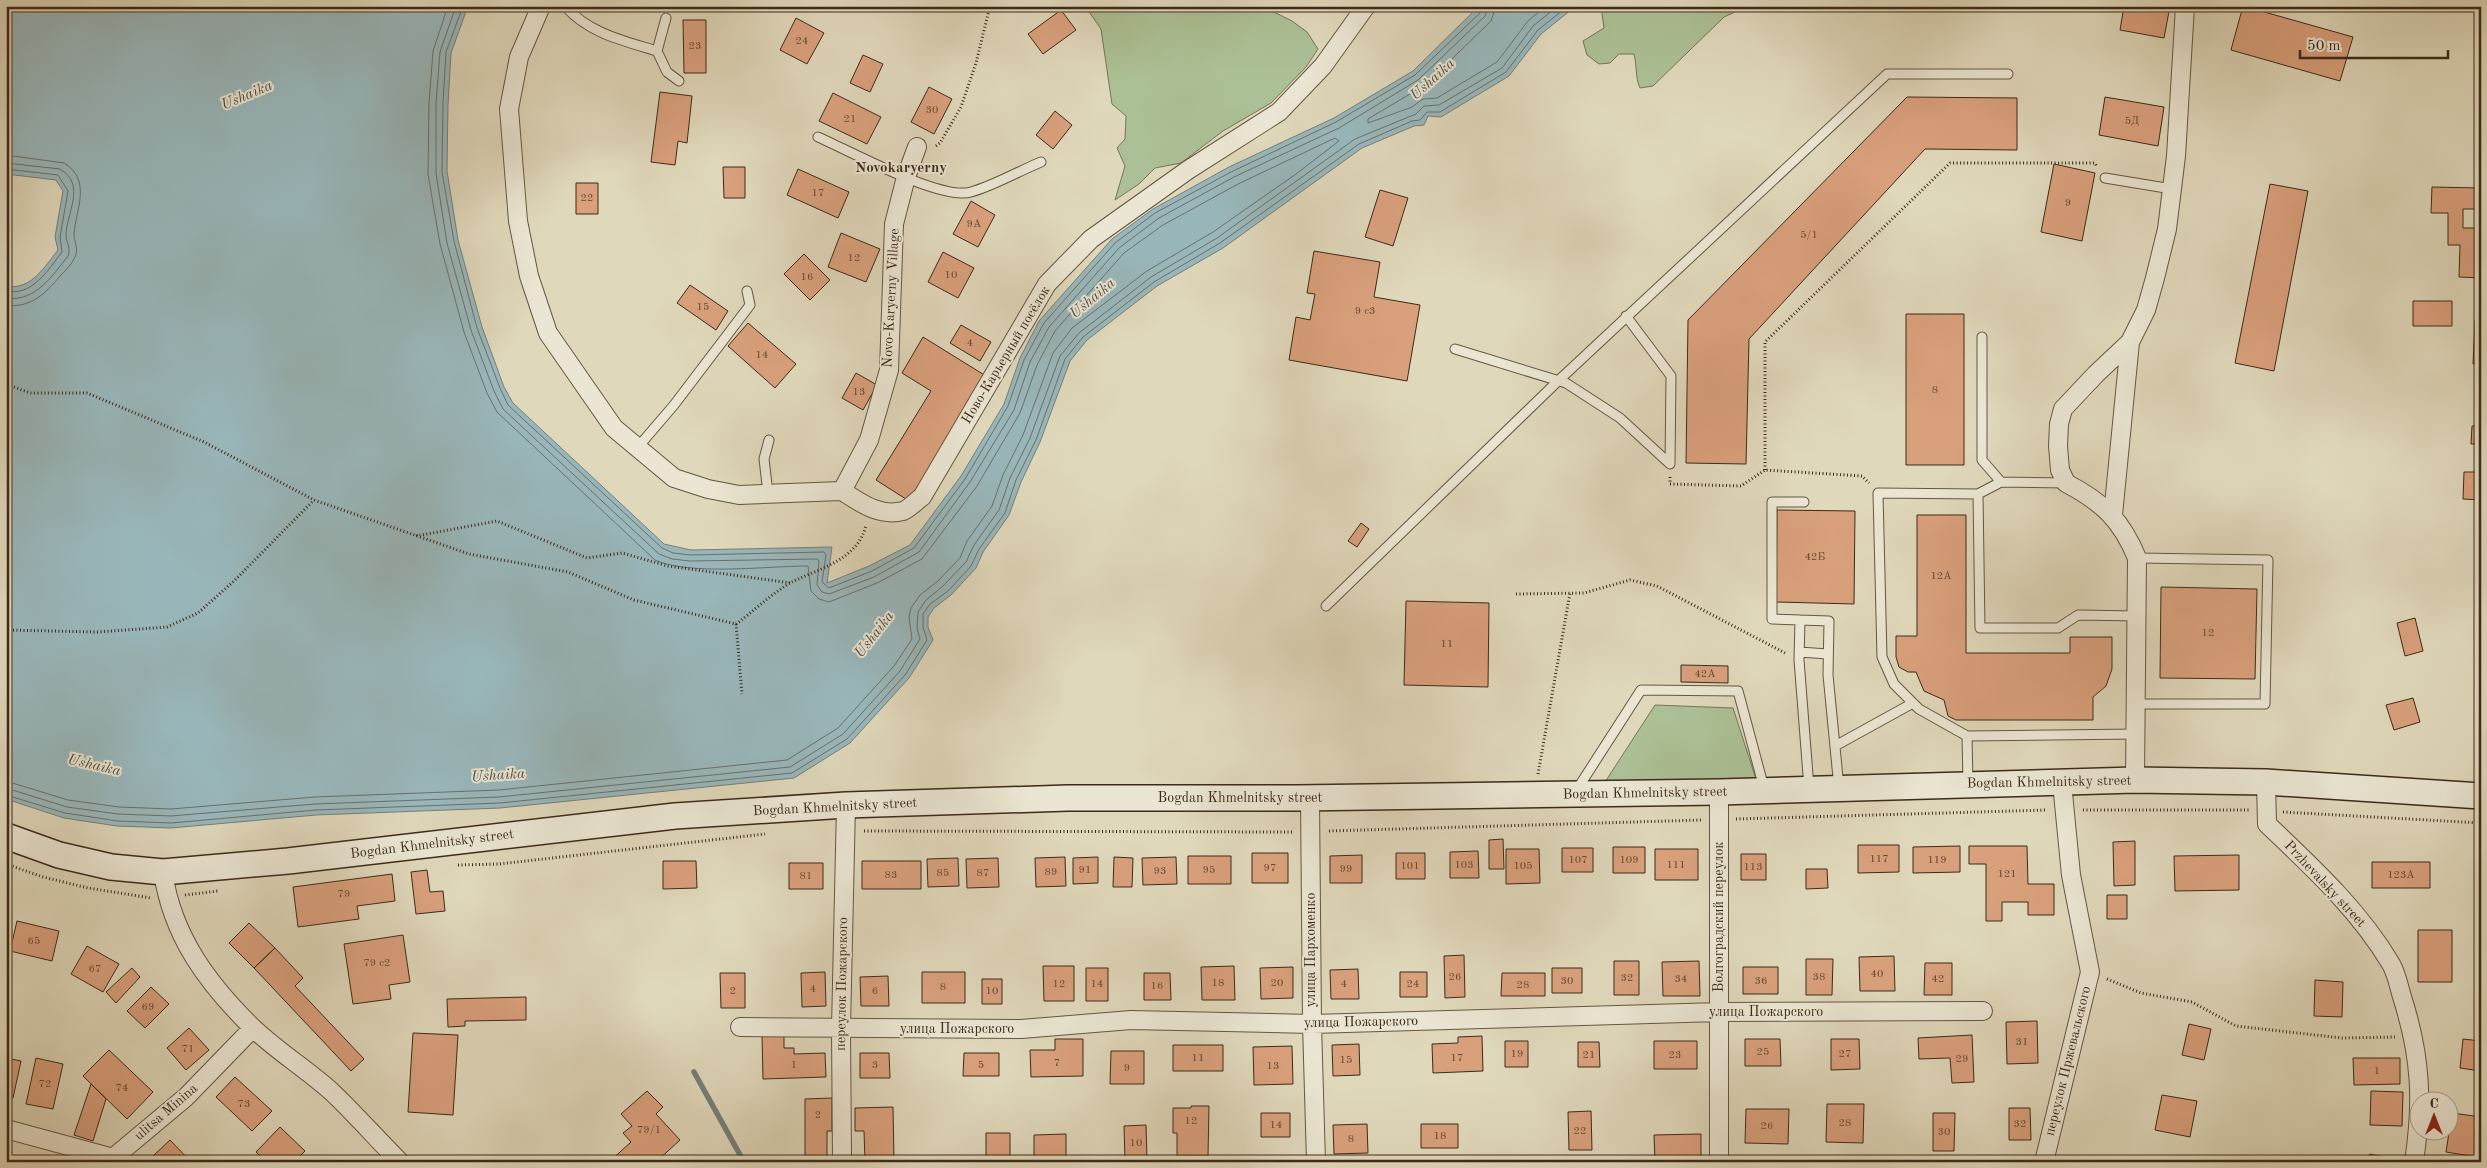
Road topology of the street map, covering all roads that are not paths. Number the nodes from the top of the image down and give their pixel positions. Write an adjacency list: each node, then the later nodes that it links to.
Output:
1 (541, 6): 22 (street)
2 (565, 6): 6 (lane)
3 (1366, 6): 25 (street, Ново-Карьерный посёлок)
4 (2185, 6): 14 (street)
5 (666, 18): 6 (lane)
6 (657, 50): 8 (lane)
7 (2008, 74): 16 (lane)
8 (679, 81)
9 (818, 137): 12 (lane)
10 (917, 147): 12 (street, Novo-Karyerny Village)
11 (1041, 162): 12 (lane)
12 (906, 177): 25 (street, Novo-Karyerny Village)
13 (2105, 178): 14 (lane)
14 (2172, 189): 18 (street)
15 (747, 291): 22 (lane)
16 (1626, 316): 20 (lane); 20 (lane)
17 (1982, 337): 23 (lane)
18 (2130, 342): 24 (street); 29 (street)
19 (1455, 349): 20 (lane)
20 (1558, 381): 31 (lane)
21 (769, 440): 26 (lane)
22 (638, 448): 26 (street)
23 (2001, 482): 24 (lane); 27 (lane)
24 (2066, 483): 29 (street)
25 (842, 491): 26 (street)
26 (768, 493)
27 (1978, 494): 32 (lane); 36 (lane)
28 (1804, 502): 33 (lane)
29 (2113, 515): 30 (street)
30 (2137, 558): 32 (street); 37 (lane)
31 (1326, 606)
32 (2136, 616): 37 (street)
33 (1800, 620): 34 (lane); 35 (lane)
34 (1828, 654): 35 (lane); 40 (lane)
35 (1799, 656): 46 (lane)
36 (1913, 704): 39 (lane); 40 (lane)
37 (2136, 704): 38 (street)
38 (2135, 734): 39 (lane); 41 (street)
39 (1967, 736): 44 (lane)
40 (1835, 746): 45 (lane)
41 (2135, 780): 42 (street, Bogdan Khmelnitsky street); 43 (street, Bogdan Khmelnitsky street)
42 (2062, 782): 44 (street, Bogdan Khmelnitsky street); 66 (street, переулок Пржевальского)
43 (2266, 782): 50 (street, Bogdan Khmelnitsky street); 67 (street, Przhevalsky street)
44 (1968, 784): 45 (street, Bogdan Khmelnitsky street)
45 (1839, 788): 46 (street, Bogdan Khmelnitsky street)
46 (1809, 789): 47 (street, Bogdan Khmelnitsky street)
47 (1765, 790): 48 (street, Bogdan Khmelnitsky street); 49 (lane)
48 (1719, 792): 49 (street, Bogdan Khmelnitsky street); 56 (street, Волгоградский переулок)
49 (1575, 793): 51 (street, Bogdan Khmelnitsky street)
50 (2481, 796)
51 (1310, 798): 52 (street, Bogdan Khmelnitsky street); 57 (street, улица Пархоменко)
52 (846, 805): 54 (street, Bogdan Khmelnitsky street); 60 (street, переулок Пожарского)
53 (6, 836): 54 (street, Bogdan Khmelnitsky street)
54 (163, 872): 59 (street)
55 (1982, 1011): 56 (street, улица Пожарского)
56 (1719, 1012): 57 (street, улица Пожарского); 65 (street, Волгоградский переулок)
57 (1312, 1024): 60 (street, улица Пожарского); 62 (street, улица Пархоменко)
58 (740, 1027): 60 (street, улица Пожарского)
59 (253, 1028): 61 (street, ulitsa Minina); 63 (street)
60 (841, 1028): 64 (street, переулок Пожарского)
61 (6, 1130)
62 (1311, 1160)
63 (400, 1162)
64 (842, 1162)
65 (1720, 1162)
66 (2044, 1162)
67 (2414, 1162)

